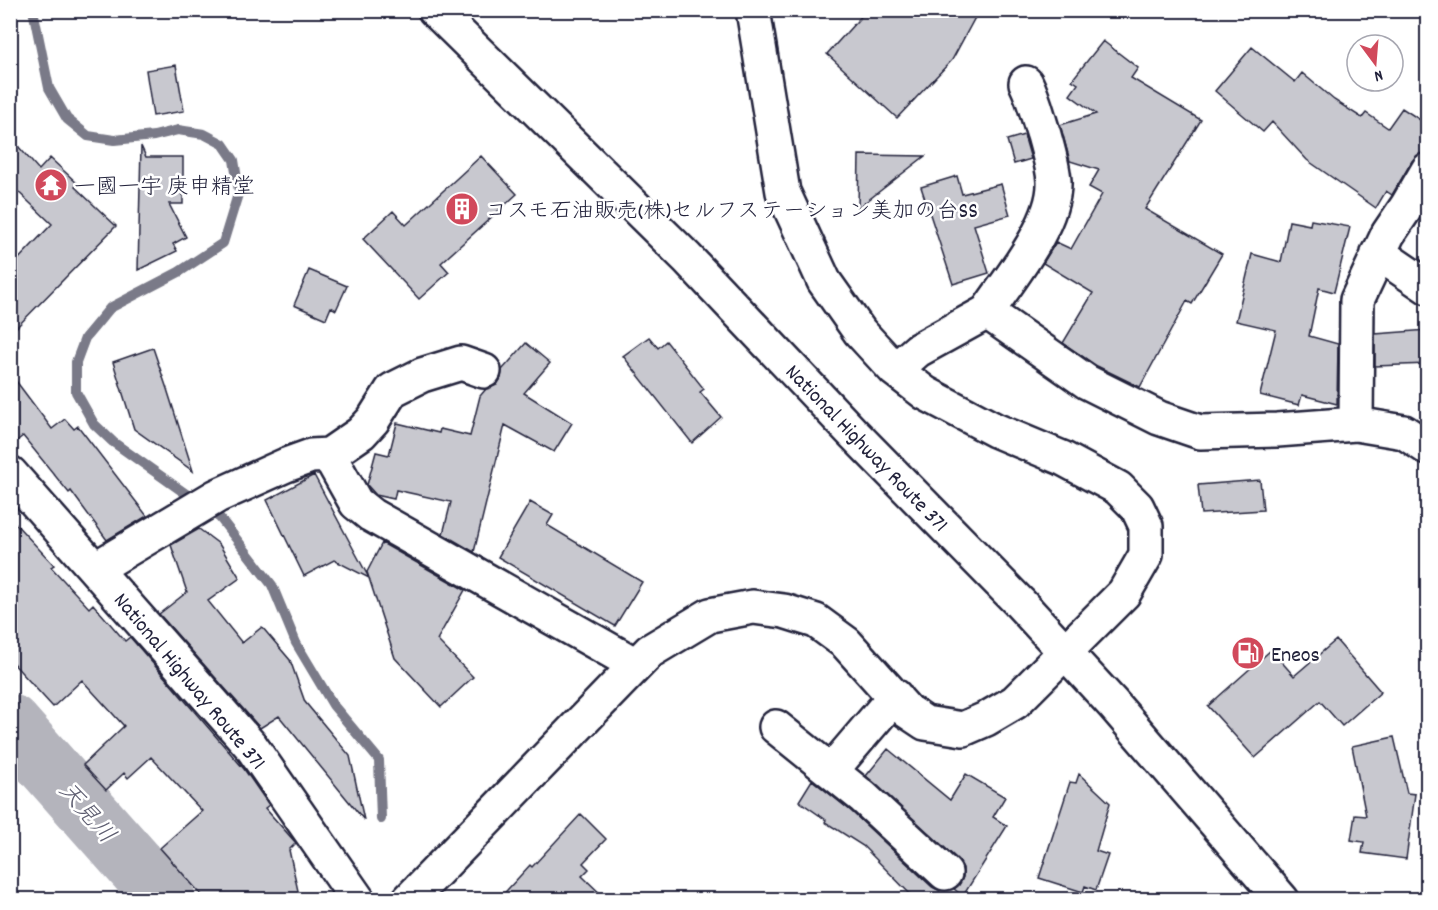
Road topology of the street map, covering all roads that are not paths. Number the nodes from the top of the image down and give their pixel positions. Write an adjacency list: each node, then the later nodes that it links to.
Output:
1 (435, 10): 15 (main road, National Highway Route 371)
2 (753, 10): 8 (main road)
3 (1026, 83): 7 (main road)
4 (1428, 170): 5 (main road)
5 (1378, 253): 6 (main road); 10 (main road)
6 (1428, 287)
7 (987, 312): 8 (main road); 10 (main road)
8 (895, 370): 15 (main road)
9 (484, 371): 12 (main road)
10 (1356, 424): 11 (main road)
11 (1428, 448)
12 (329, 455): 14 (main road); 16 (main road)
13 (10, 473): 14 (main road, National Highway Route 371)
14 (98, 572): 21 (main road, National Highway Route 371)
15 (1065, 651): 17 (main road); 23 (main road, National Highway Route 371)
16 (636, 665): 17 (main road); 22 (main road)
17 (895, 696): 19 (main road)
18 (776, 727): 19 (main road)
19 (831, 771): 20 (main road)
20 (945, 873)
21 (358, 900)
22 (409, 900)
23 (1282, 900)

